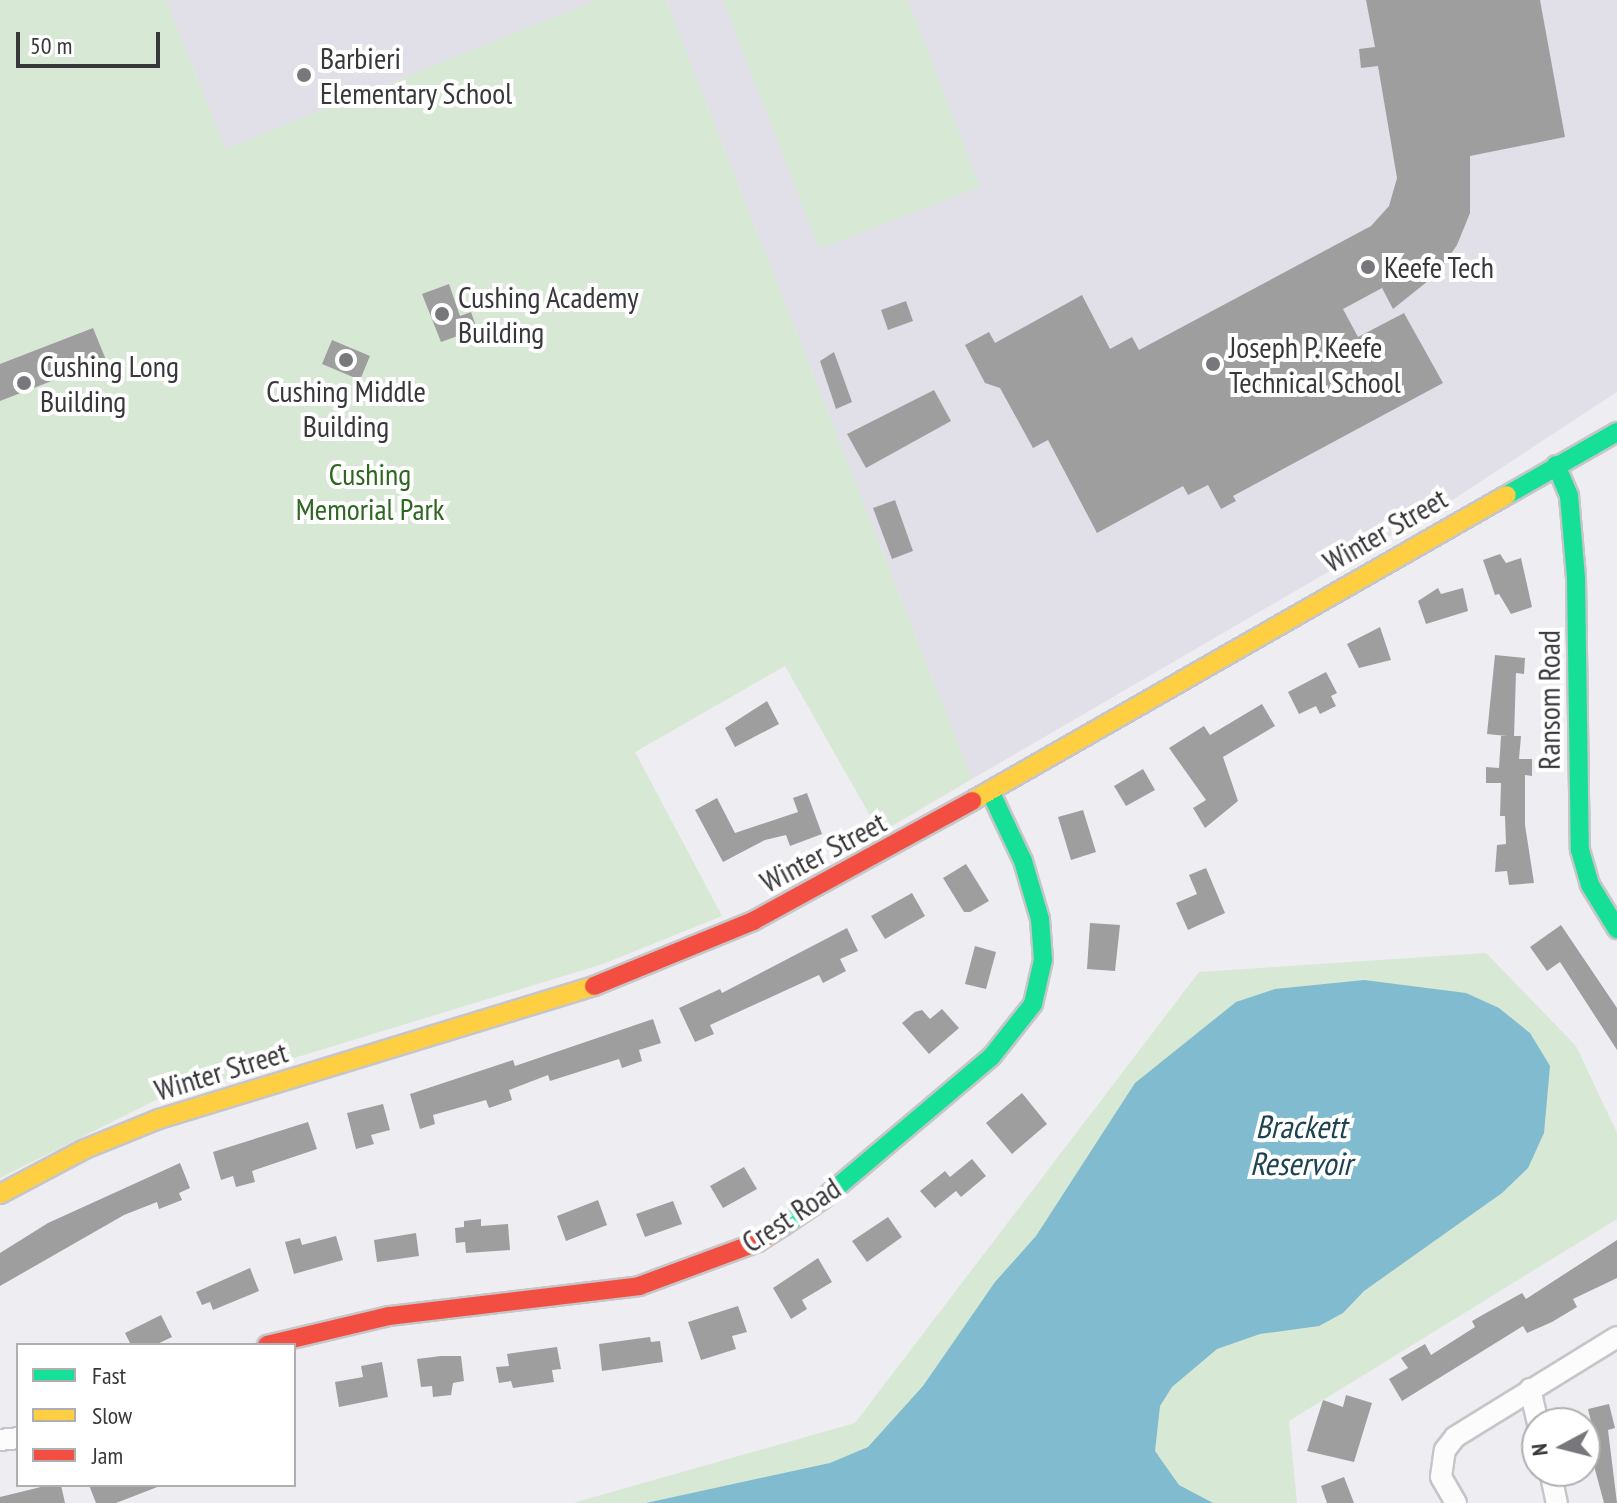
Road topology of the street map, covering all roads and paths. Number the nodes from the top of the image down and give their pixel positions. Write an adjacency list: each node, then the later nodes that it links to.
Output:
1 (1617, 432): 2 (main road, Winter Street)
2 (1556, 465): 3 (main road, Winter Street); 4 (main road, Ransom Road)
3 (990, 791): 5 (main road, Winter Street); 7 (main road, Crest Road)
4 (1617, 929)
5 (0, 1194)
6 (1617, 1337): 8 (street)
7 (276, 1343)
8 (1530, 1389): 9 (street); 10 (street)
9 (1534, 1407)
10 (1456, 1503)

